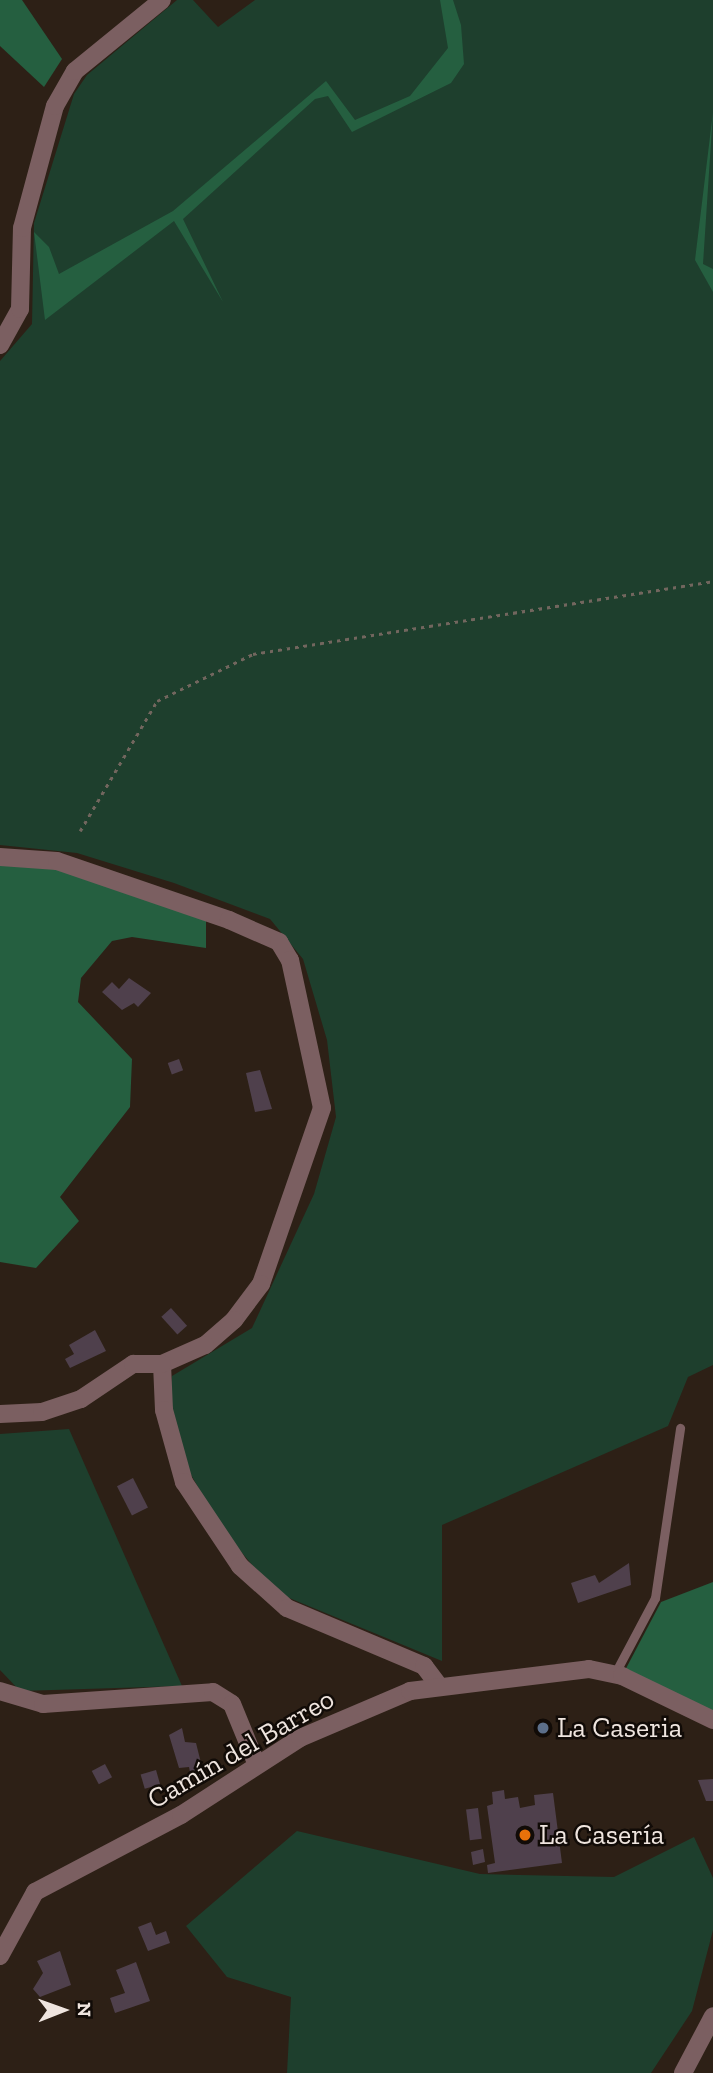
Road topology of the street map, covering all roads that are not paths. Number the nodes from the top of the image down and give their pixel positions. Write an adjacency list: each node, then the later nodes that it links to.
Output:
1 (162, 0): 2 (street)
2 (0, 345)
3 (0, 858): 4 (street)
4 (162, 1364): 5 (street); 8 (street)
5 (0, 1414)
6 (680, 1428): 7 (lane)
7 (614, 1675): 8 (street, Camín del Barreo); 10 (street, Camín del Barreo)
8 (437, 1684): 11 (street, Camín del Barreo)
9 (0, 1691): 11 (street)
10 (713, 1720)
11 (257, 1765): 12 (street, Camín del Barreo)
12 (0, 1956)
13 (713, 2016): 14 (street)
14 (683, 2073)

